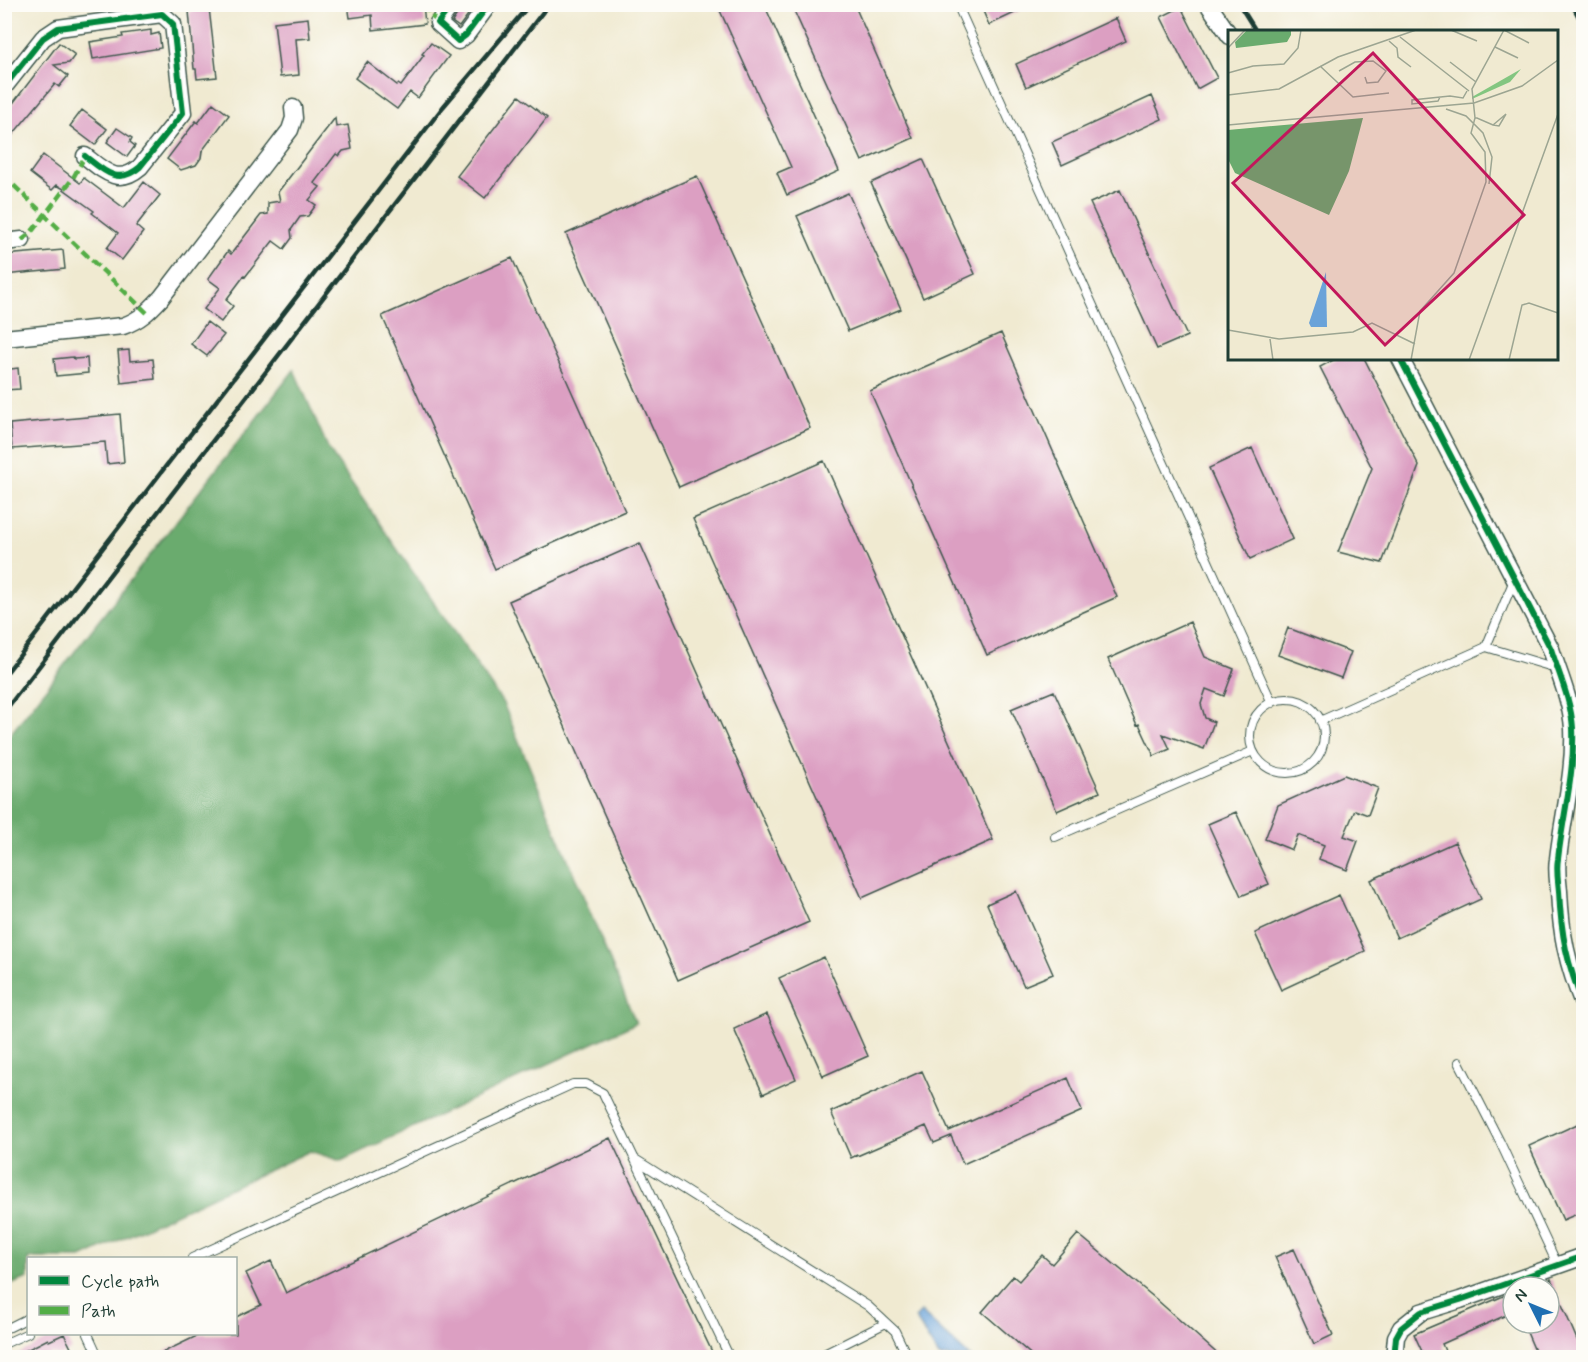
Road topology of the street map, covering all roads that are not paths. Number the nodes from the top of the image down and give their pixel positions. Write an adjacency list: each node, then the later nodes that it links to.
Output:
1 (452, 4): 2 (street)
2 (489, 4)
3 (957, 4): 16 (lane)
4 (1208, 4): 5 (street)
5 (1228, 33)
6 (4, 87): 8 (street)
7 (292, 108): 11 (street)
8 (85, 156)
9 (22, 240): 10 (street)
10 (4, 242)
11 (4, 338)
12 (1401, 360): 13 (street)
13 (1514, 579): 14 (lane); 15 (street)
14 (1486, 647): 15 (lane); 17 (lane)
15 (1557, 668): 20 (street)
16 (1272, 703): 17 (lane); 18 (lane)
17 (1320, 721): 18 (lane)
18 (1253, 751): 19 (lane)
19 (1055, 837)
20 (1584, 1006)
21 (1459, 1062): 25 (lane)
22 (634, 1158): 24 (lane); 27 (lane); 33 (lane)
23 (1584, 1256): 25 (street)
24 (194, 1257)
25 (1558, 1266): 36 (street)
26 (27, 1318): 28 (lane)
27 (886, 1323): 34 (lane); 35 (lane)
28 (4, 1328)
29 (27, 1333): 31 (lane)
30 (88, 1335): 32 (lane)
31 (4, 1344)
32 (99, 1358)
33 (730, 1358)
34 (816, 1358)
35 (908, 1358)
36 (1394, 1358)

